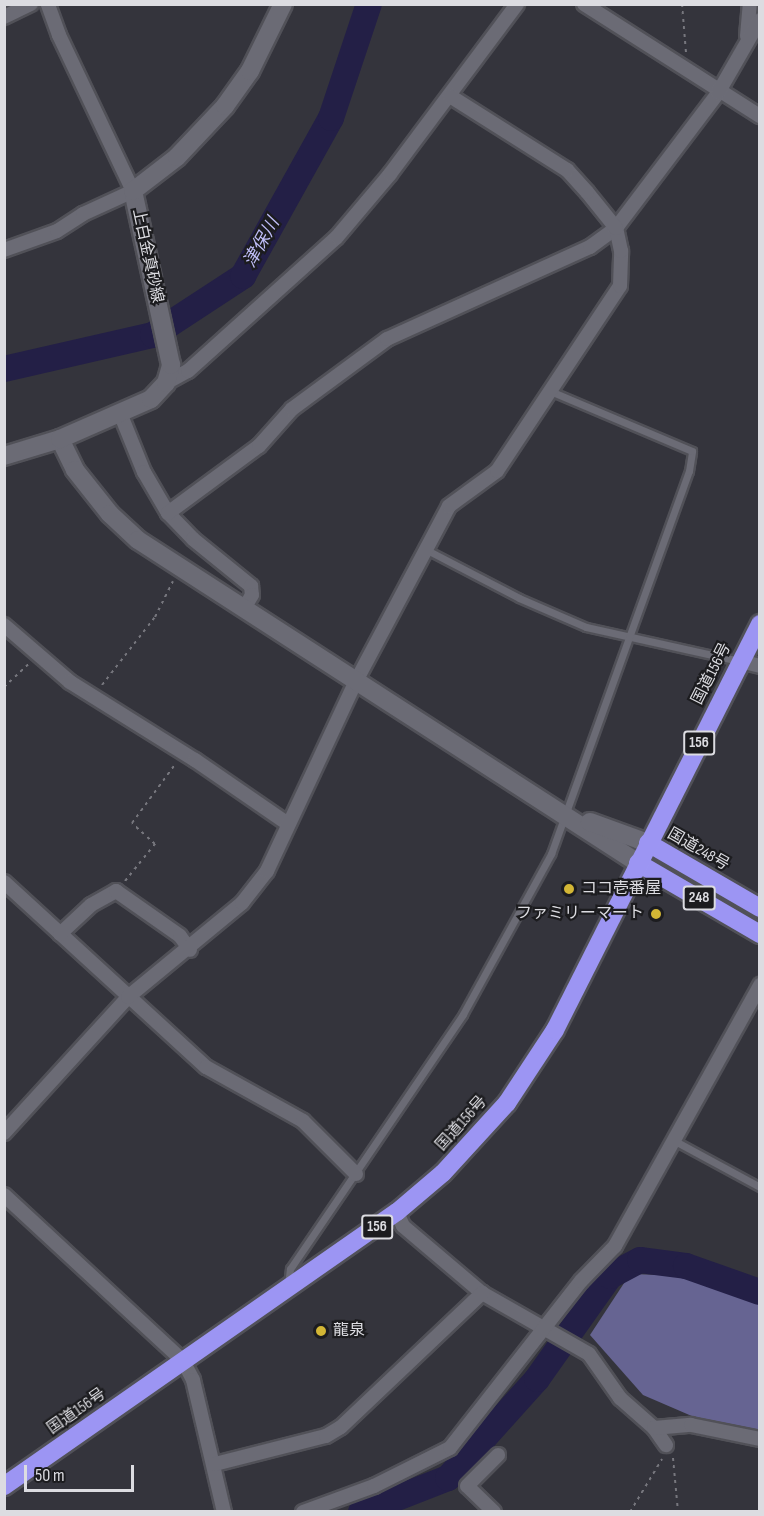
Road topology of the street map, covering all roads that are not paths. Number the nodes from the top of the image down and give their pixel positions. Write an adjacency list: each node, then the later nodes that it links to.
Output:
1 (31, 4): 7 (street)
2 (48, 4): 13 (street)
3 (283, 4): 13 (street, 上白金真砂線)
4 (517, 4): 11 (street)
5 (584, 4): 10 (street)
6 (750, 4): 9 (street)
7 (4, 17)
8 (759, 20): 9 (street)
9 (747, 36): 10 (street)
10 (718, 93): 12 (street); 14 (street)
11 (450, 96): 14 (street); 16 (street)
12 (759, 116)
13 (134, 196): 15 (street); 16 (street, 上白金真砂線)
14 (616, 228): 17 (street); 21 (street)
15 (4, 250)
16 (169, 374): 18 (street)
17 (550, 391): 22 (street); 26 (lane)
18 (120, 413): 19 (street); 21 (street)
19 (60, 439): 20 (street); 23 (street)
20 (4, 456)
21 (168, 513): 23 (street)
22 (425, 549): 26 (lane); 29 (street)
23 (243, 610): 29 (street)
24 (759, 624): 27 (highway, 国道156号 / 156)
25 (4, 625): 31 (street)
26 (628, 637): 27 (lane); 30 (lane)
27 (741, 661): 28 (street); 32 (highway, 国道156号 / 156)
28 (759, 666)
29 (355, 683): 30 (street); 31 (street)
30 (566, 813): 32 (street); 33 (street); 43 (lane)
31 (288, 824): 38 (street)
32 (648, 843): 33 (highway, 国道156号 / 156); 35 (highway, 国道248号 / 248)
33 (638, 863): 37 (highway, 248); 46 (highway, 国道156号 / 156)
34 (4, 882): 36 (street)
35 (759, 908)
36 (60, 934): 38 (street); 40 (street)
37 (759, 934)
38 (190, 950): 40 (street)
39 (759, 985): 42 (street)
40 (128, 997): 41 (street); 43 (street)
41 (4, 1133)
42 (675, 1141): 44 (lane); 49 (street)
43 (356, 1174): 47 (lane)
44 (759, 1186)
45 (4, 1195): 50 (street)
46 (397, 1212): 47 (highway, 国道156号 / 156); 48 (street)
47 (287, 1292): 50 (highway, 国道156号 / 156)
48 (482, 1293): 49 (street); 55 (street)
49 (547, 1330): 51 (street); 58 (street)
50 (183, 1361): 55 (street); 56 (highway, 国道156号 / 156)
51 (654, 1428): 52 (street); 53 (street)
52 (759, 1439)
53 (666, 1445)
54 (498, 1455): 59 (street)
55 (215, 1464): 57 (street)
56 (4, 1486)
57 (224, 1512)
58 (303, 1512)
59 (494, 1512)

